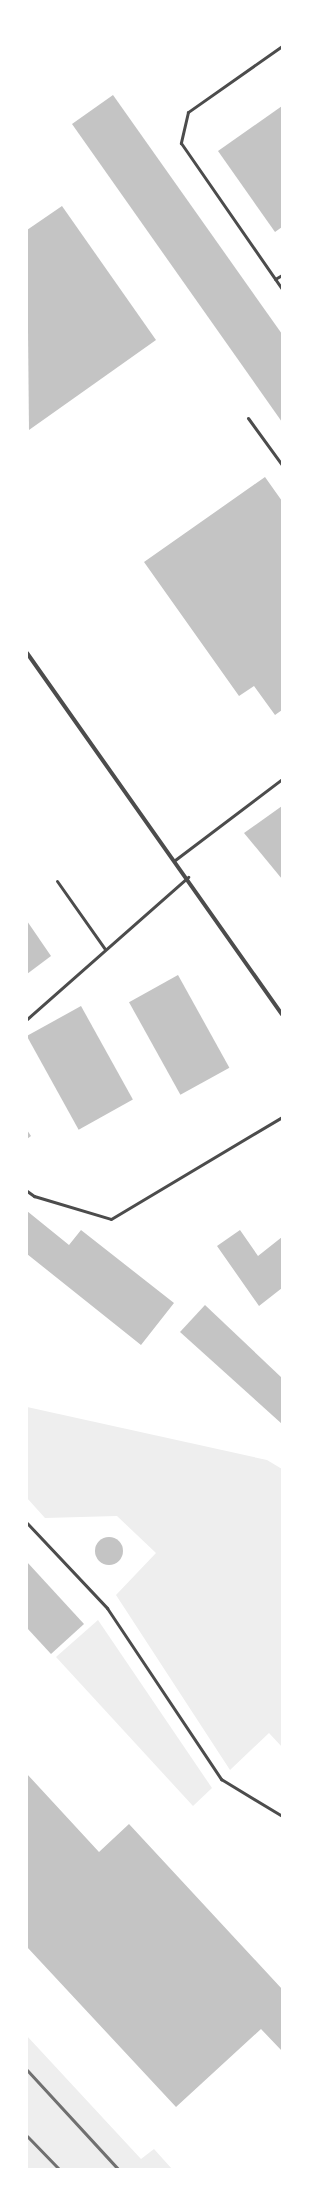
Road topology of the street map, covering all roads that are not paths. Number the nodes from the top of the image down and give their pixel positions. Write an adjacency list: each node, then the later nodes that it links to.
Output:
1 (282, 46): 3 (lane)
2 (282, 275): 3 (lane)
3 (275, 279): 4 (lane)
4 (282, 289)
5 (248, 418): 6 (lane)
6 (282, 465)
7 (27, 653): 9 (street)
8 (282, 779): 9 (lane)
9 (175, 860): 10 (street)
10 (188, 877): 12 (lane); 13 (street)
11 (57, 881): 12 (lane)
12 (105, 949): 14 (lane)
13 (282, 1014)
14 (27, 1019)
15 (282, 1117): 16 (lane)
16 (27, 1191)
17 (27, 1523): 18 (lane)
18 (282, 1816)

